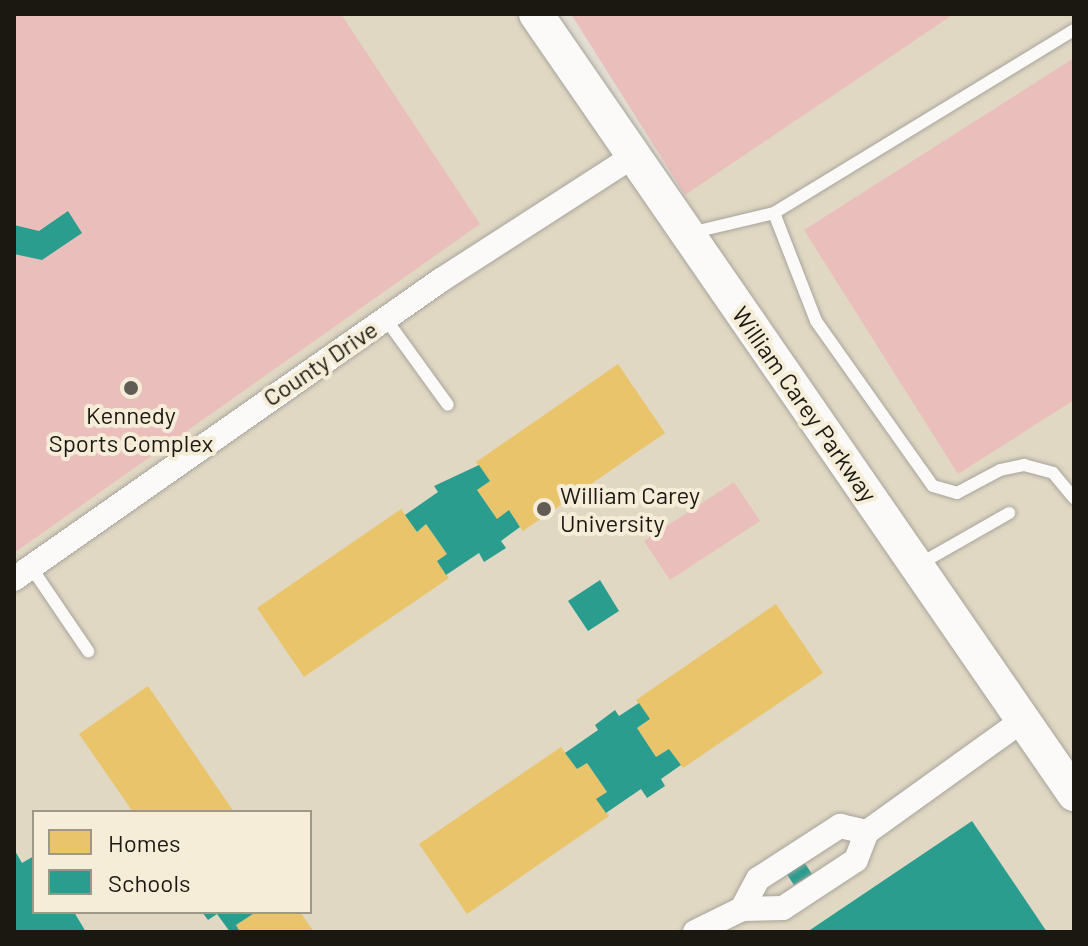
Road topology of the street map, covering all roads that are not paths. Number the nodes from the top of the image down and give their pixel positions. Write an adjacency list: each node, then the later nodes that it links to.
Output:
1 (536, 14): 3 (street, William Carey Parkway)
2 (1074, 30): 4 (lane)
3 (632, 157): 5 (street, William Carey Parkway); 6 (street, County Drive)
4 (774, 213): 5 (lane); 8 (lane)
5 (687, 234): 10 (street, William Carey Parkway)
6 (385, 318): 7 (lane); 11 (street, County Drive)
7 (448, 405)
8 (1074, 498)
9 (1009, 513): 10 (lane)
10 (917, 566): 13 (street, William Carey Parkway)
11 (22, 573): 12 (lane)
12 (88, 651)
13 (1024, 719): 14 (street, William Carey Parkway); 15 (street)
14 (1074, 794)
15 (867, 832): 16 (street); 16 (street)
16 (742, 909): 17 (street)
17 (695, 932)

